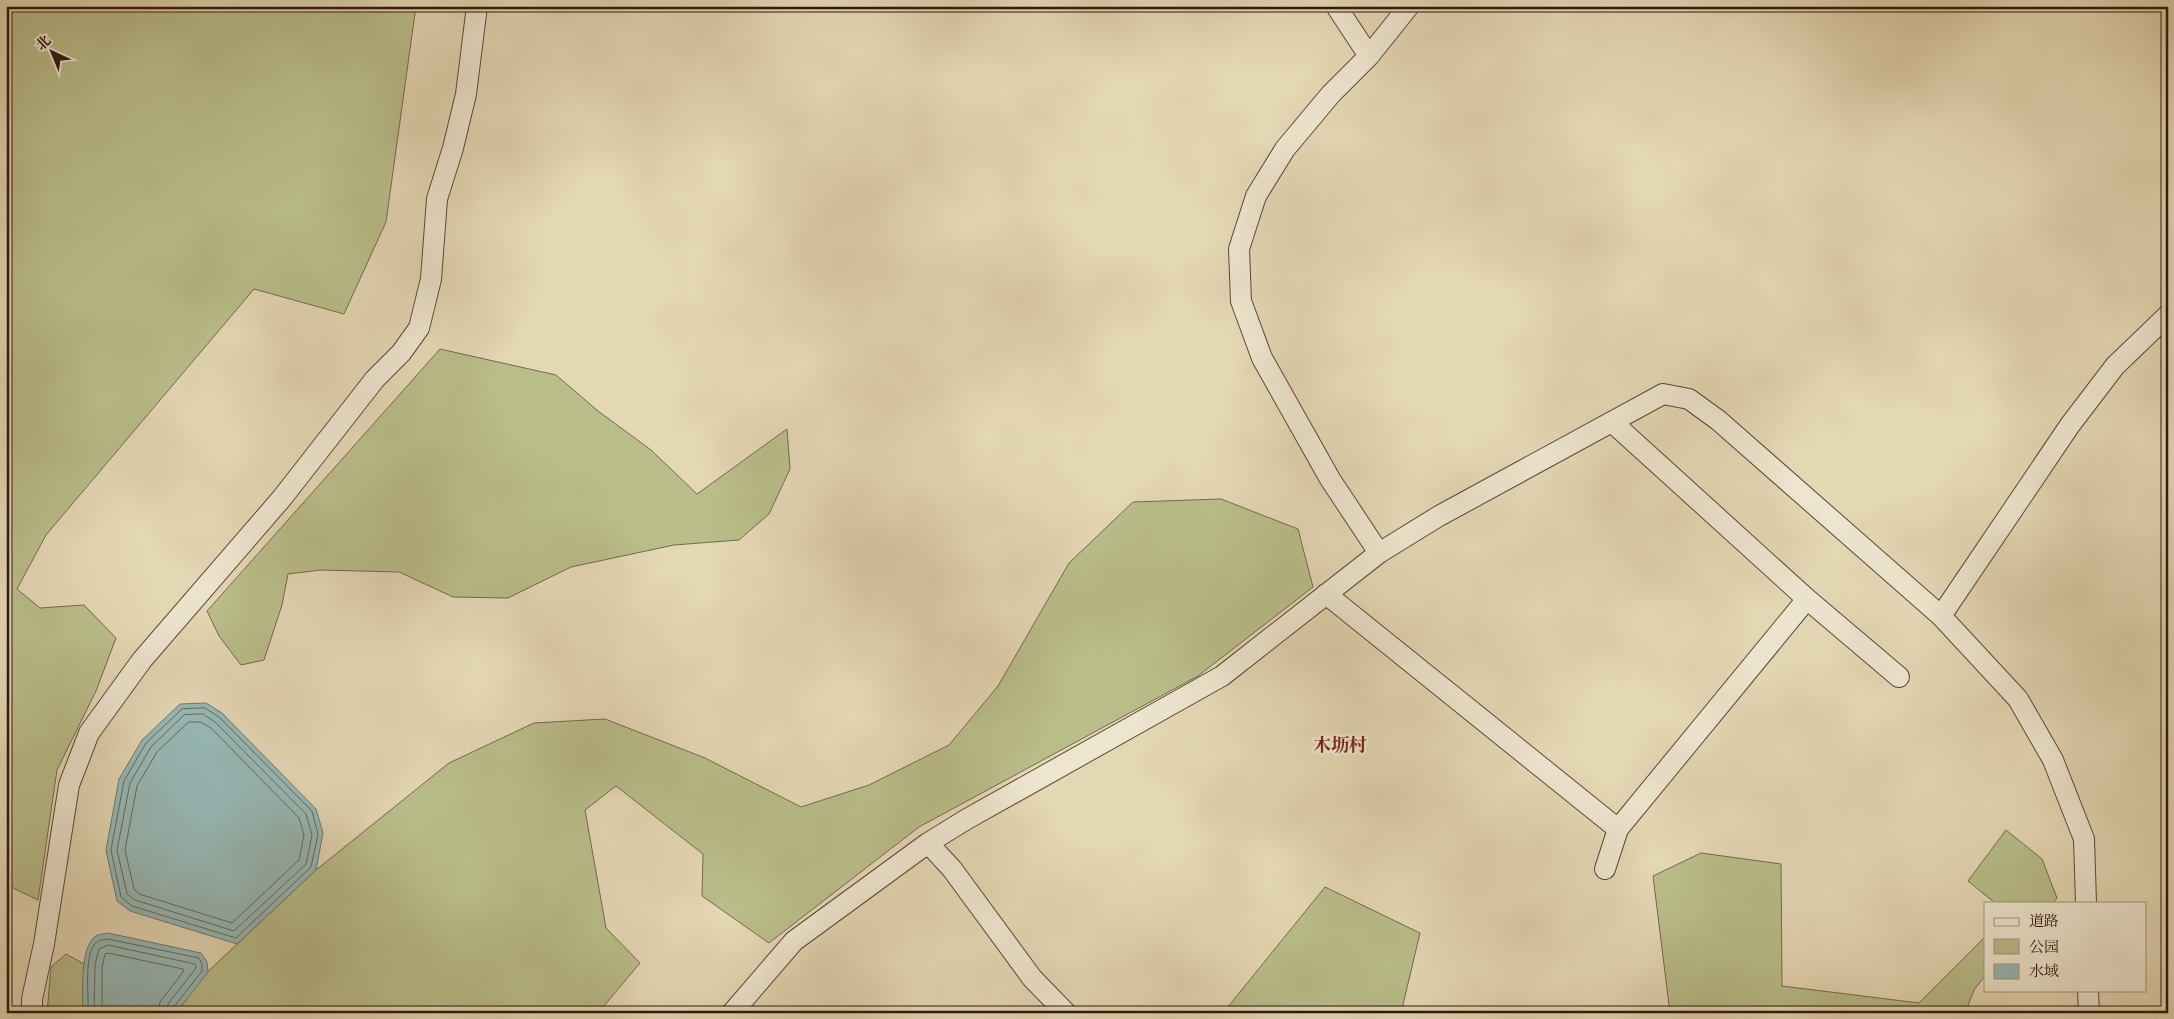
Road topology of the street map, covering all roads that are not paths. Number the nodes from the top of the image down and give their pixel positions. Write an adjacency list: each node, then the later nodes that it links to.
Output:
1 (477, 6): 17 (street)
2 (1336, 6): 4 (street)
3 (1409, 6): 4 (street)
4 (1369, 56): 7 (street)
5 (2168, 315): 10 (street)
6 (1612, 422): 7 (street); 9 (street); 10 (street)
7 (1379, 553): 8 (street)
8 (1326, 594): 12 (street); 13 (street)
9 (1807, 599): 11 (street); 12 (street)
10 (1941, 616): 15 (street)
11 (1899, 677)
12 (1618, 829): 14 (street)
13 (928, 844): 18 (street); 19 (street)
14 (1604, 868)
15 (2086, 902)
16 (2088, 992): 20 (street)
17 (32, 1013)
18 (732, 1013)
19 (1066, 1013)
20 (2089, 1013)

